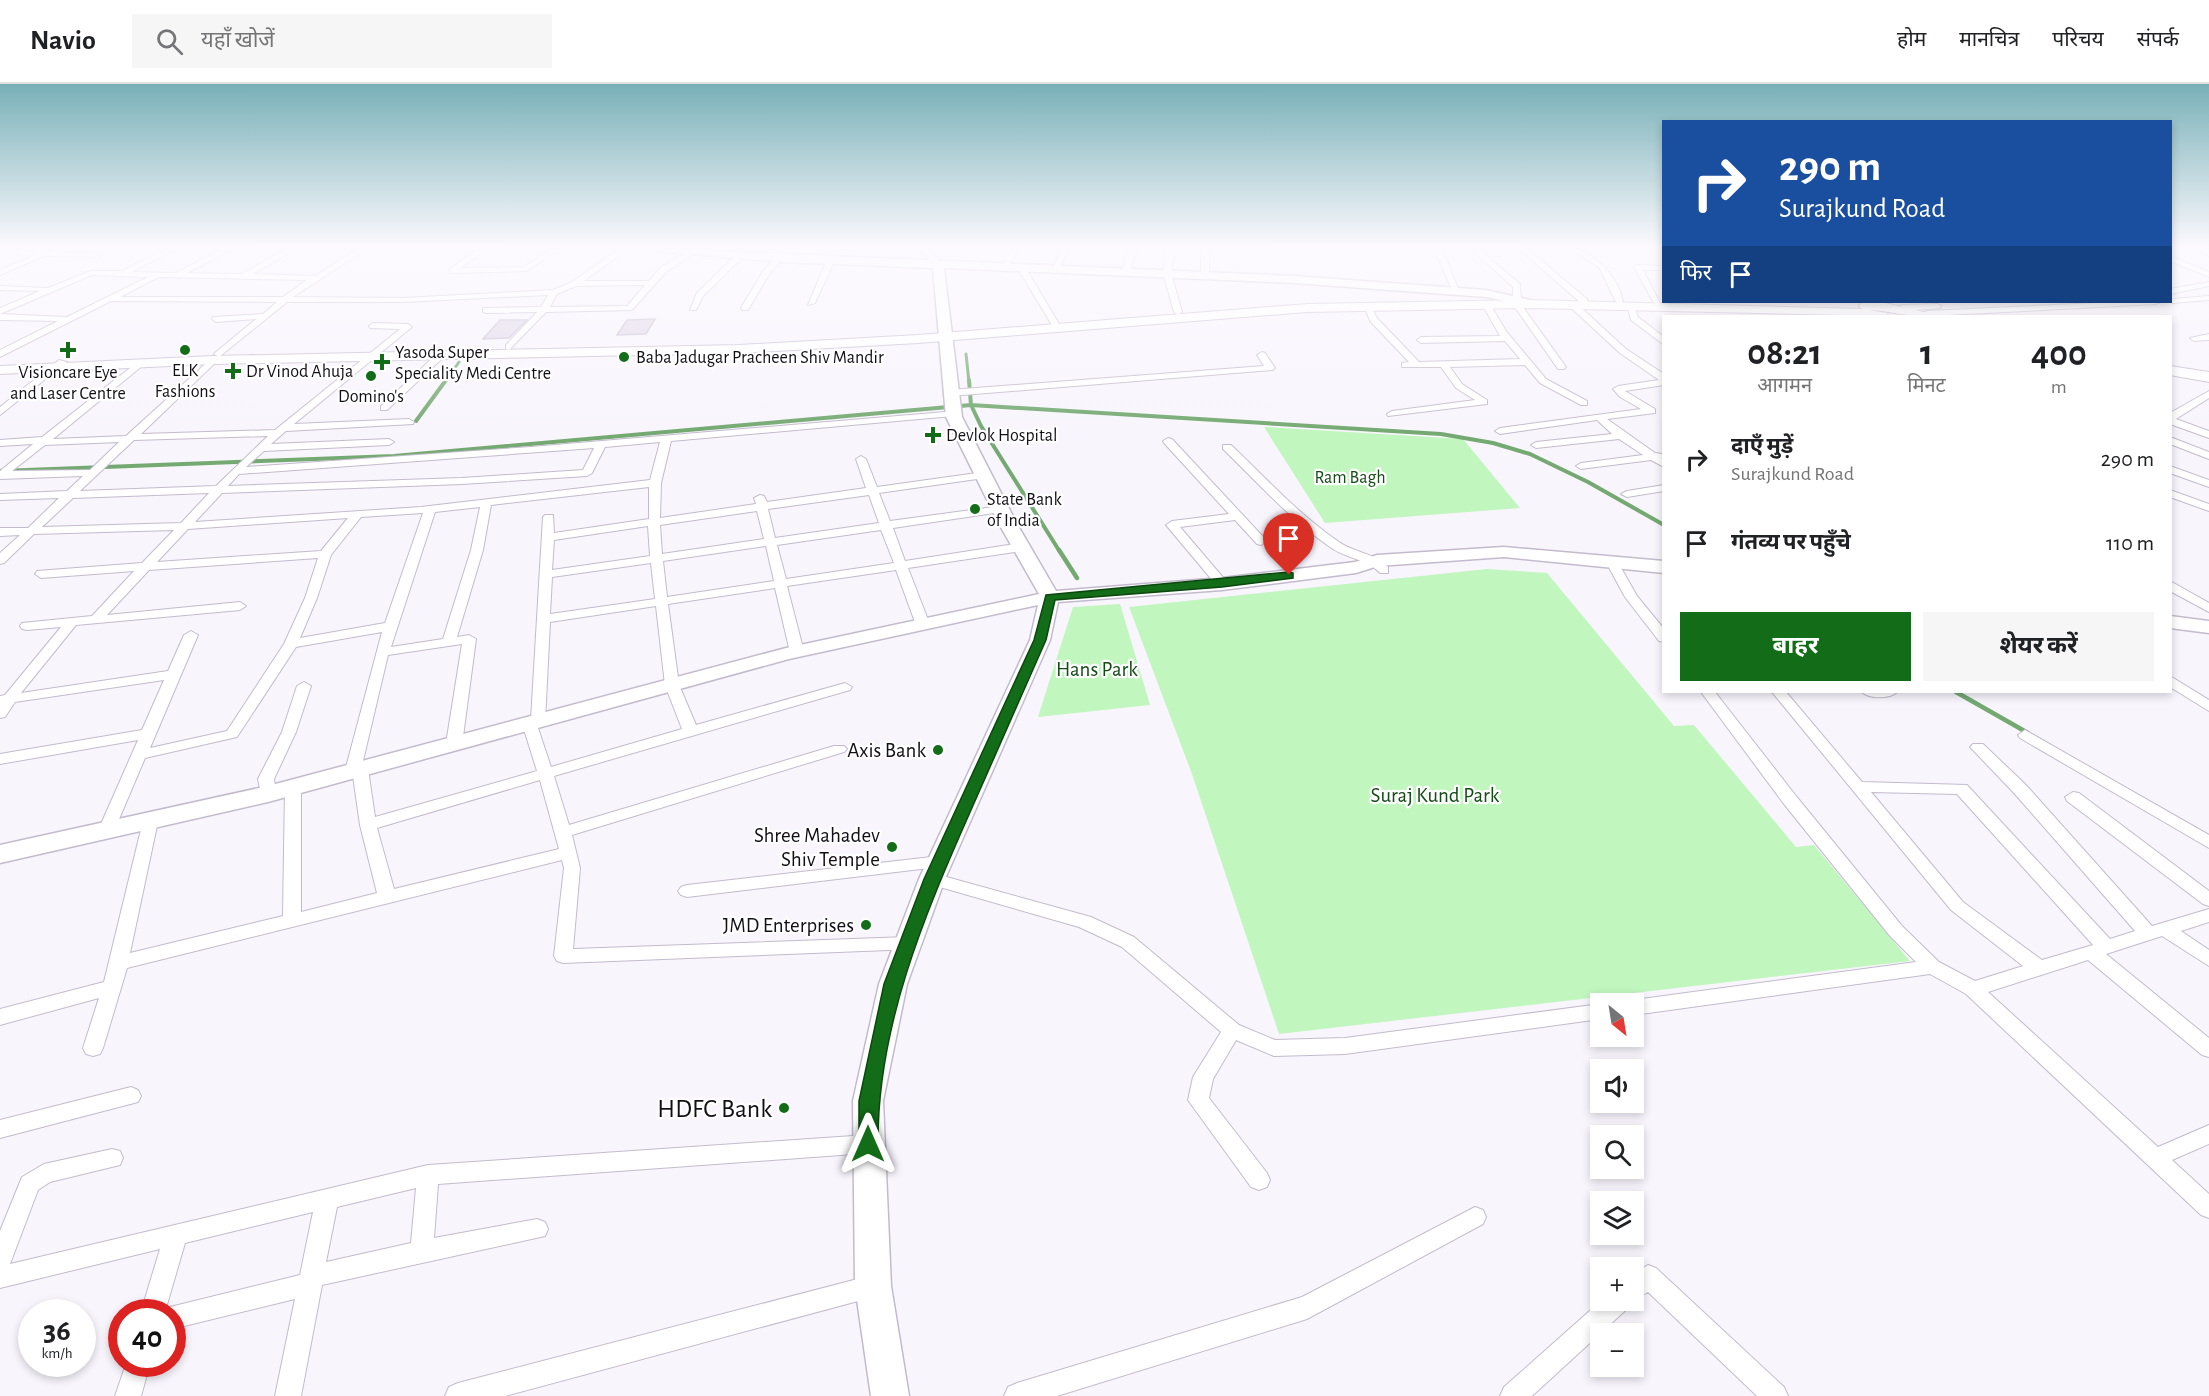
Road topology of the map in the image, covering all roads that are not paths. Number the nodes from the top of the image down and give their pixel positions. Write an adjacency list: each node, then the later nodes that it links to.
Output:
1 (90, 309): 24 (street)
2 (272, 309): 22 (street)
3 (531, 309): 17 (street)
4 (544, 309): 34 (street)
5 (944, 309): 28 (street)
6 (1046, 309): 26 (street)
7 (1252, 309): 18 (main road)
8 (1255, 309): 26 (main road)
9 (1368, 309): 47 (street)
10 (1489, 309): 30 (street)
11 (1526, 309): 49 (street)
12 (1584, 309): 52 (street)
13 (1628, 309): 33 (street)
14 (1896, 309): 19 (main road)
15 (1906, 309): 20 (main road)
16 (2038, 309): 21 (street)
17 (486, 310)
18 (1178, 312): 26 (main road)
19 (1923, 315)
20 (1925, 315)
21 (1944, 315)
22 (263, 316): 25 (street); 39 (street)
23 (0, 317): 24 (street)
24 (70, 319): 36 (street)
25 (216, 319)
26 (1055, 324): 28 (main road)
27 (373, 326): 35 (street)
28 (947, 335): 34 (main road); 58 (street)
29 (2209, 337): 31 (street)
30 (1508, 338): 32 (street); 41 (street)
31 (2194, 338)
32 (1421, 340)
33 (1662, 340)
34 (507, 350): 35 (main road); 37 (main road)
35 (377, 353): 37 (main road); 39 (main road); 70 (street)
36 (0, 354)
37 (442, 354): 60 (street)
38 (1262, 355): 58 (street)
39 (216, 357): 40 (main road); 74 (street)
40 (182, 359): 42 (main road); 44 (main road)
41 (1525, 362): 43 (street); 59 (street)
42 (139, 364): 44 (main road); 76 (street)
43 (1444, 364): 47 (street); 64 (street)
44 (58, 365): 48 (main road); 63 (street)
45 (1405, 365): 47 (street)
46 (2172, 365): 53 (main road)
47 (1417, 366)
48 (9, 367)
49 (1561, 367)
50 (2172, 370): 54 (main road)
51 (1662, 371): 52 (street)
52 (1650, 372): 55 (street)
53 (2209, 372)
54 (2209, 378)
55 (1662, 380)
56 (1662, 381): 62 (street)
57 (2209, 394): 67 (street)
58 (952, 403): 75 (street); 95 (street)
59 (1584, 403)
60 (384, 408)
61 (1662, 409): 62 (street)
62 (1651, 411): 65 (street); 66 (street)
63 (0, 412)
64 (1392, 414)
65 (1599, 417): 71 (street); 73 (street)
66 (1662, 418)
67 (2172, 418)
68 (2172, 420): 72 (street)
69 (410, 422): 70 (street)
70 (280, 431): 74 (street); 85 (street)
71 (1500, 431)
72 (2209, 435)
73 (1621, 436): 83 (street); 87 (street)
74 (129, 438): 76 (street); 93 (street)
75 (666, 439): 81 (street); 96 (street)
76 (46, 441): 80 (street); 94 (street)
77 (1168, 441): 111 (street)
78 (2172, 441): 86 (street)
79 (389, 442): 85 (street)
80 (0, 443)
81 (602, 444): 90 (street); 99 (street)
82 (2209, 444): 86 (street)
83 (1536, 445)
84 (1227, 447): 126 (street)
85 (261, 448): 90 (street)
86 (2191, 448): 88 (street)
87 (1658, 456): 91 (street)
88 (2209, 456)
89 (861, 459): 100 (street)
90 (242, 465): 99 (street)
91 (1581, 466)
92 (2172, 470): 97 (street)
93 (93, 472): 94 (street); 103 (street)
94 (1, 475)
95 (984, 475): 100 (street); 109 (street)
96 (655, 483): 105 (street); 113 (street)
97 (2209, 484)
98 (1662, 488): 101 (street)
99 (216, 490): 103 (street); 115 (street)
100 (874, 493): 106 (street); 114 (street)
101 (1627, 494)
102 (2172, 494): 107 (street)
103 (67, 496): 104 (street); 116 (street)
104 (0, 497)
105 (486, 503): 108 (street); 152 (street)
106 (761, 503): 113 (street); 120 (street)
107 (2209, 508)
108 (430, 509): 110 (street); 148 (street)
109 (1001, 509): 114 (street); 121 (street)
110 (357, 515): 115 (street); 122 (street)
111 (1238, 516): 119 (street); 134 (street)
112 (549, 517): 118 (street)
113 (655, 521): 118 (street); 123 (street)
114 (886, 525): 120 (street); 125 (street)
115 (183, 526): 116 (street); 129 (street)
116 (29, 531): 117 (street); 124 (street)
117 (0, 532)
118 (548, 537): 131 (street)
119 (1261, 541)
120 (770, 544): 123 (street); 133 (street)
121 (1022, 547): 125 (street); 136 (street)
122 (325, 554): 129 (street); 153 (street)
123 (656, 559): 131 (street); 137 (street)
124 (0, 560)
125 (900, 564): 133 (street); 146 (street)
126 (1381, 566): 127 (street); 134 (street)
127 (1614, 566): 128 (street); 132 (street); 151 (street)
128 (1662, 567)
129 (144, 568): 130 (street); 142 (street)
130 (41, 574)
131 (547, 574): 141 (street)
132 (1662, 575)
133 (779, 584): 137 (street); 155 (street)
134 (1222, 584): 136 (street)
135 (2172, 586): 139 (street)
136 (1050, 597): 146 (street); 188 (street)
137 (660, 603): 141 (street); 158 (street)
138 (240, 606): 142 (street)
139 (2209, 608)
140 (2172, 615): 143 (street)
141 (544, 619): 166 (street)
142 (95, 620): 144 (street)
143 (2209, 620)
144 (72, 622): 147 (street); 163 (street)
145 (2172, 622): 149 (street)
146 (923, 625): 155 (street)
147 (27, 626)
148 (391, 626): 153 (street); 154 (street)
149 (2209, 627)
150 (191, 635): 156 (street)
151 (1662, 636)
152 (449, 642): 154 (street); 170 (street)
153 (291, 644): 173 (street)
154 (382, 652): 175 (street)
155 (797, 652): 158 (street)
156 (173, 675): 163 (street); 168 (street)
157 (2172, 681): 164 (street)
158 (672, 684): 166 (street); 167 (street)
159 (304, 686): 179 (street)
160 (845, 687): 167 (street)
161 (1709, 693): 199 (street)
162 (1780, 693): 178 (street)
163 (5, 699): 165 (street)
164 (2209, 707)
165 (0, 714)
166 (534, 722): 170 (street); 176 (street)
167 (691, 732): 176 (street)
168 (146, 734): 173 (street); 174 (street)
169 (2025, 735): 185 (street)
170 (454, 744): 175 (street)
171 (1978, 747): 194 (street)
172 (839, 749): 184 (street)
173 (138, 755): 183 (street)
174 (0, 759)
175 (357, 770): 177 (street); 182 (street)
176 (545, 773): 182 (street); 184 (street)
177 (293, 787): 179 (street); 193 (street)
178 (1858, 787): 196 (street); 200 (street)
179 (268, 794): 181 (street)
180 (2073, 797): 191 (street)
181 (150, 821): 183 (street); 198 (street)
182 (368, 825): 190 (street)
183 (106, 831): 187 (street)
184 (562, 832): 186 (street)
185 (2209, 842)
186 (568, 853): 190 (street); 195 (street)
187 (0, 854)
188 (936, 871): 189 (street); 195 (street); 206 (street)
189 (687, 891)
190 (387, 897): 193 (street)
191 (2209, 900)
192 (2209, 915): 194 (street)
193 (292, 920): 198 (street)
194 (2157, 931): 196 (street); 197 (street)
195 (908, 944): 212 (street)
196 (2098, 950): 200 (street); 208 (street)
197 (2209, 959)
198 (119, 963): 201 (street)
199 (1932, 968): 202 (street); 203 (street)
200 (2039, 968): 202 (street)
201 (112, 987): 205 (street); 207 (street)
202 (1974, 989): 214 (street)
203 (1644, 1007)
204 (1590, 1013): 206 (street)
205 (0, 1017)
206 (1232, 1030): 216 (street)
207 (93, 1048)
208 (2209, 1049)
209 (131, 1096): 210 (street)
210 (0, 1129)
211 (2209, 1134): 214 (street)
212 (868, 1144): 215 (street); 227 (street)
213 (112, 1158): 223 (street)
214 (2155, 1158): 218 (street)
215 (428, 1175): 217 (street); 222 (street)
216 (1259, 1180)
217 (327, 1199): 221 (street); 225 (street)
218 (2209, 1208)
219 (1475, 1217): 236 (street)
220 (537, 1229): 222 (street)
221 (176, 1235): 224 (street); 228 (street)
222 (422, 1251): 225 (street)
223 (0, 1260)
224 (0, 1277)
225 (310, 1280): 230 (street); 234 (street)
226 (1644, 1280): 238 (street)
227 (873, 1286): 232 (street); 235 (street)
228 (157, 1299)
229 (1608, 1311): 237 (street)
230 (186, 1313)
231 (134, 1377): 233 (street)
232 (466, 1395)
233 (128, 1396)
234 (288, 1396)
235 (890, 1396)
236 (1017, 1396)
237 (1513, 1396)
238 (1775, 1396)

